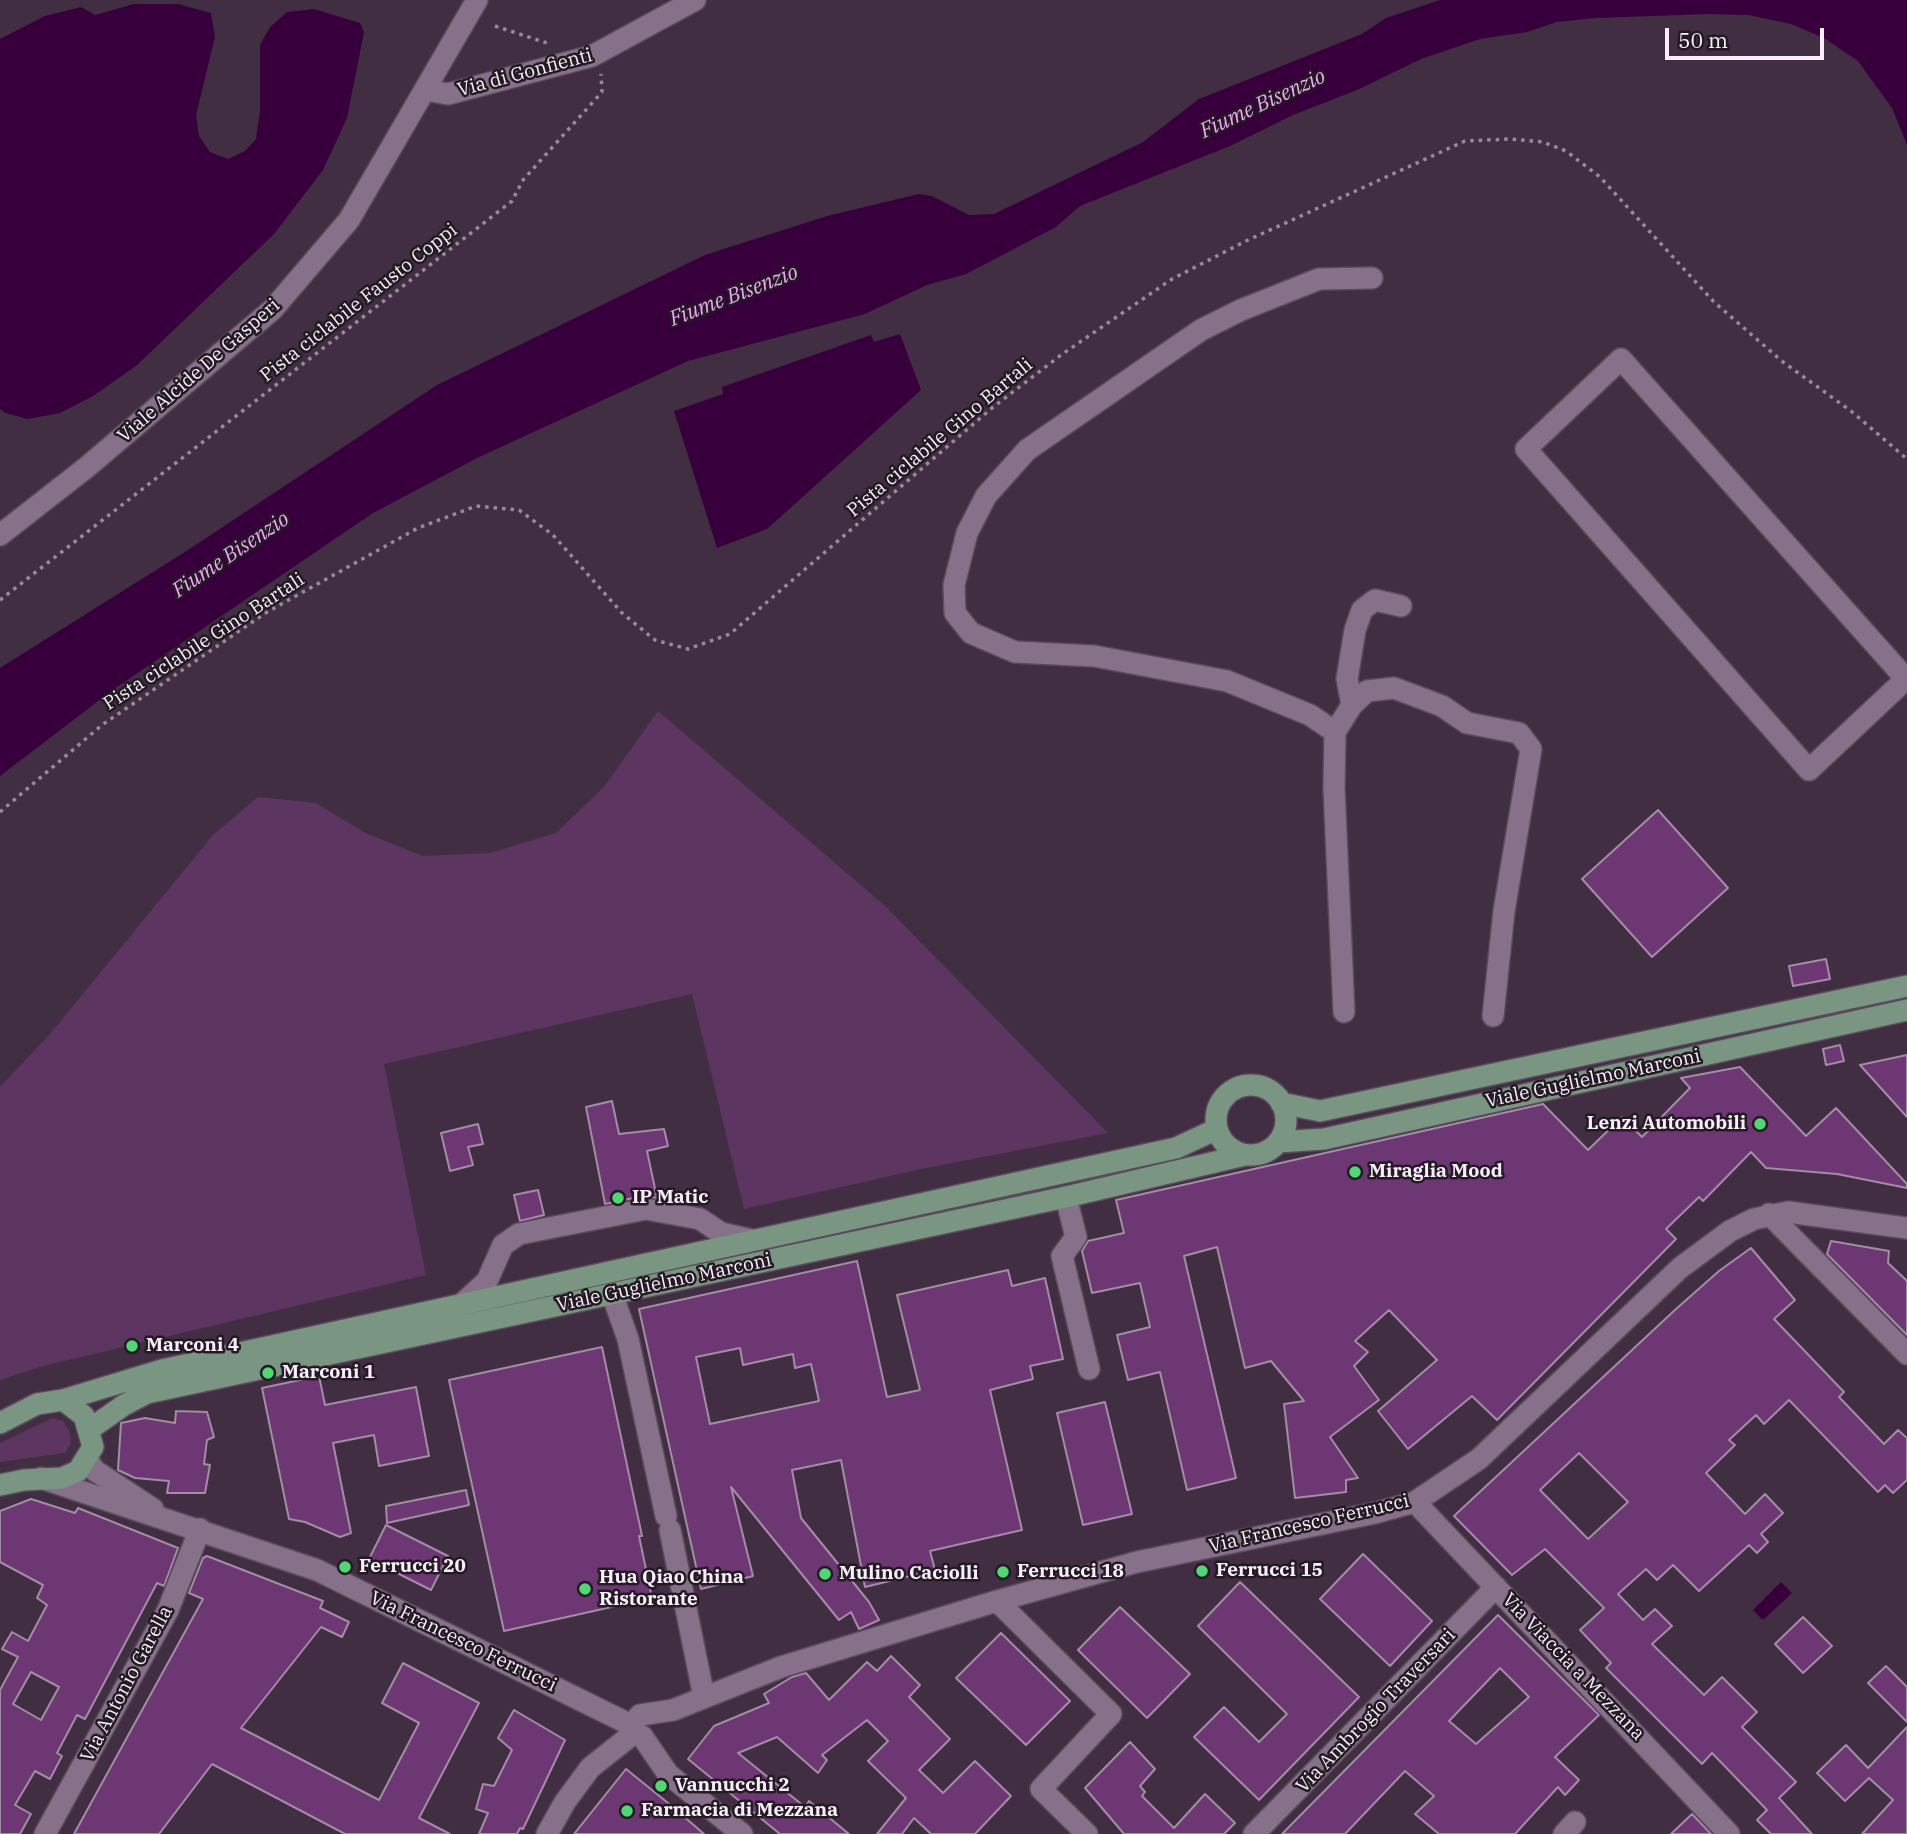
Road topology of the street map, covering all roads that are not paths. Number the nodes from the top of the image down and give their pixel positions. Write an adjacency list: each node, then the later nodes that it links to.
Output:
1 (477, 0): 3 (street, Viale Alcide De Gasperi)
2 (695, 0): 3 (street, Via di Gonfienti)
3 (426, 90): 5 (street, Viale Alcide De Gasperi)
4 (1372, 278): 9 (street)
5 (0, 535)
6 (1402, 606): 8 (street)
7 (1906, 680): 7 (street)
8 (1352, 705): 9 (street); 13 (street)
9 (1335, 732): 12 (street)
10 (1907, 986): 14 (main road, Viale Guglielmo Marconi)
11 (1907, 1010): 16 (main road, Viale Guglielmo Marconi)
12 (1344, 1012)
13 (1493, 1016)
14 (1281, 1103): 15 (main road, Viale Guglielmo Marconi); 16 (main road)
15 (1217, 1129): 17 (main road); 21 (main road, Viale Guglielmo Marconi)
16 (1278, 1142): 17 (main road, Viale Guglielmo Marconi)
17 (1245, 1155): 18 (main road, Viale Guglielmo Marconi)
18 (1066, 1197): 22 (main road, Viale Guglielmo Marconi); 25 (street)
19 (1769, 1214): 20 (street, Via Francesco Ferrucci); 24 (street); 32 (street, Via Francesco Ferrucci)
20 (1907, 1228)
21 (752, 1240): 23 (main road, Viale Guglielmo Marconi); 23 (street)
22 (612, 1294): 28 (main road, Viale Guglielmo Marconi); 37 (street)
23 (462, 1304): 26 (main road, Viale Guglielmo Marconi)
24 (1907, 1354)
25 (1088, 1369)
26 (63, 1400): 27 (main road); 28 (main road)
27 (0, 1423)
28 (90, 1429): 29 (main road)
29 (88, 1460): 30 (main road); 33 (street)
30 (41, 1478): 31 (main road); 33 (street)
31 (0, 1485)
32 (1415, 1502): 35 (street, Via Viaccia a Mezzana); 36 (street, Via Francesco Ferrucci)
33 (175, 1523): 34 (street, Via Francesco Ferrucci)
34 (200, 1529): 38 (street, Via Francesco Ferrucci); 39 (street, Via Antonio Garella)
35 (1496, 1587): 43 (street, Via Ambrogio Traversari); 44 (street, Via Viaccia a Mezzana)
36 (997, 1601): 37 (street, Via Francesco Ferrucci); 42 (street)
37 (704, 1697): 38 (street, Via Francesco Ferrucci)
38 (640, 1726): 40 (street); 41 (street)
39 (46, 1834)
40 (547, 1834)
41 (742, 1834)
42 (1087, 1834)
43 (1254, 1834)
44 (1729, 1834)

